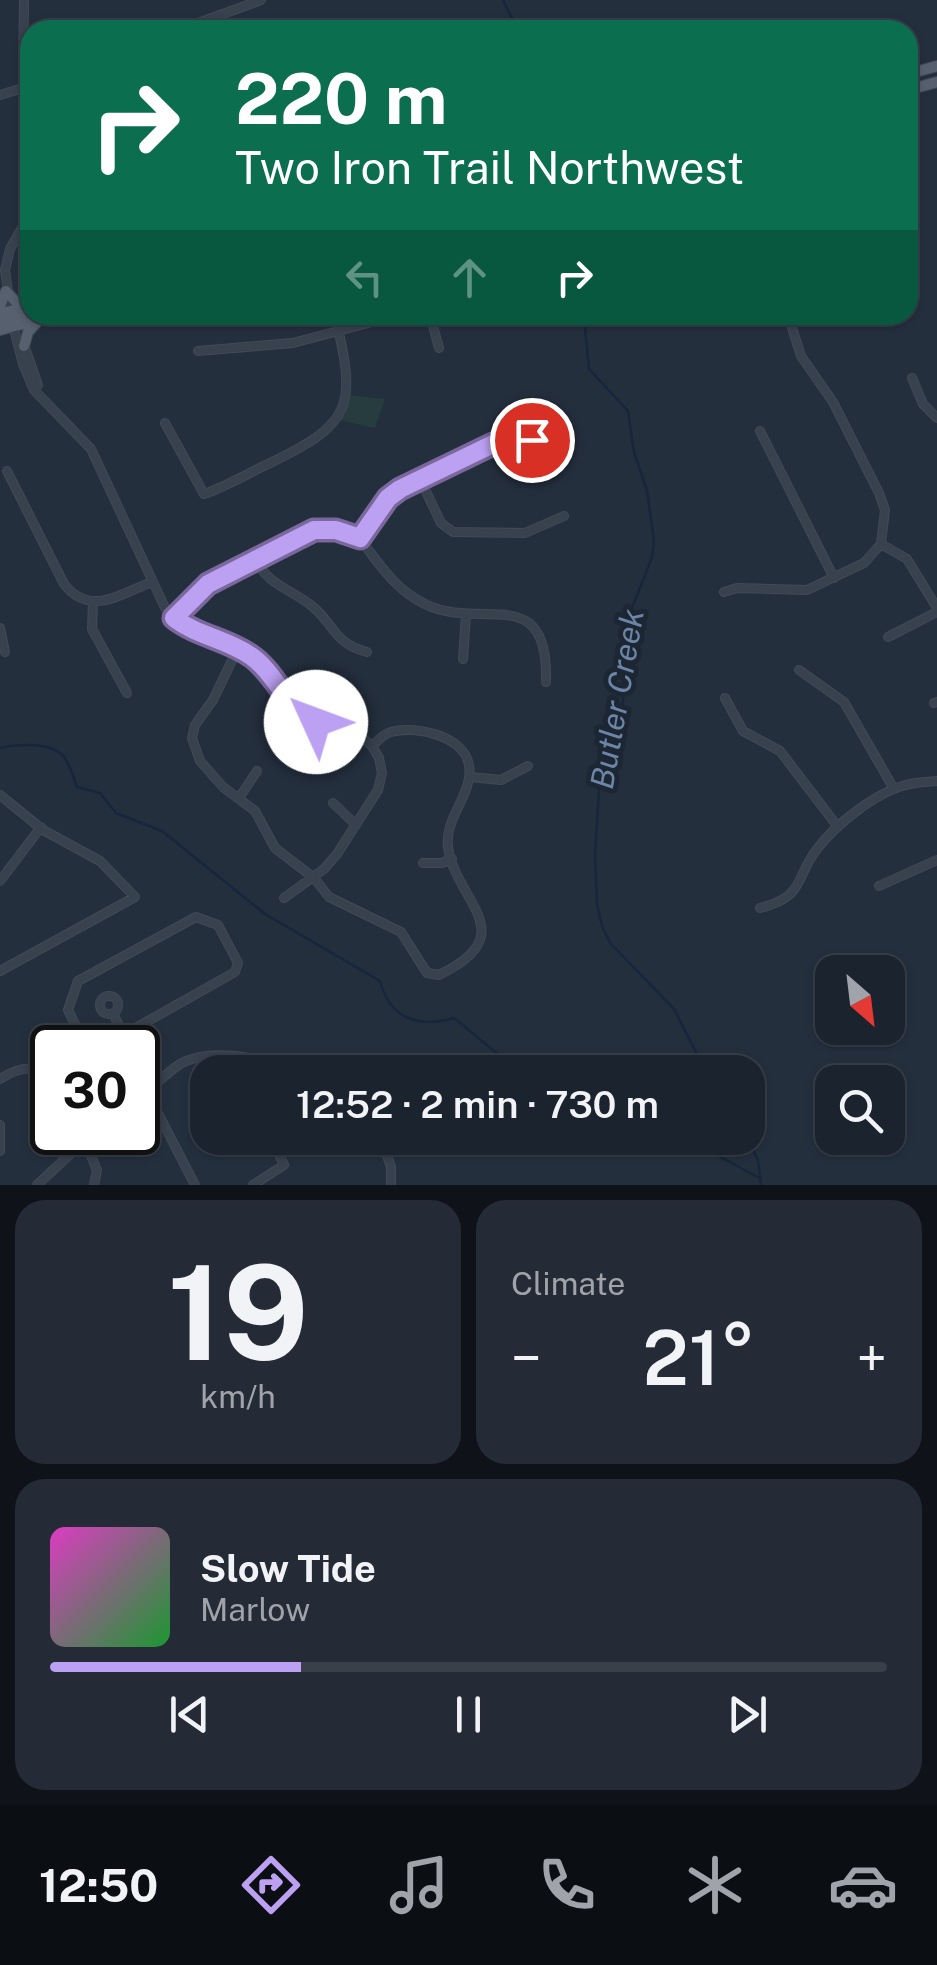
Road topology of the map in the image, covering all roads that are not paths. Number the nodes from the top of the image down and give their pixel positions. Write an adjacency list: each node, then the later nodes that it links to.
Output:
1 (261, 0): 2 (street)
2 (206, 20)
3 (20, 233): 4 (street)
4 (6, 291): 5 (main road); 6 (main road)
5 (20, 304)
6 (11, 322): 7 (main road); 12 (main road); 28 (street)
7 (29, 325)
8 (339, 325): 13 (street)
9 (359, 325): 13 (street)
10 (433, 325): 14 (street)
11 (791, 325): 25 (street)
12 (0, 330)
13 (340, 330): 15 (street); 18 (street)
14 (439, 348)
15 (198, 351)
16 (912, 378): 17 (street)
17 (937, 418)
18 (165, 423)
19 (760, 431): 27 (street)
20 (549, 441): 22 (street)
21 (7, 471): 30 (street)
22 (420, 479): 23 (street); 24 (street)
23 (564, 516)
24 (360, 538): 26 (street); 32 (street)
25 (881, 544): 27 (street); 31 (street)
26 (256, 560): 33 (street); 38 (street)
27 (834, 578): 29 (street)
28 (152, 582): 30 (street); 33 (street)
29 (724, 592)
30 (93, 602): 42 (street)
31 (937, 610): 35 (street)
32 (466, 614): 39 (street); 41 (street)
33 (174, 618): 36 (street)
34 (0, 628): 37 (street)
35 (888, 636)
36 (237, 650): 44 (street); 51 (street)
37 (5, 652)
38 (367, 652)
39 (463, 659)
40 (799, 670): 49 (street)
41 (546, 682)
42 (127, 693)
43 (725, 698): 54 (street)
44 (372, 746): 47 (street); 53 (street)
45 (528, 766): 47 (street)
46 (257, 771): 51 (street)
47 (470, 777): 56 (street)
48 (937, 781): 49 (street)
49 (894, 790): 54 (street)
50 (0, 796): 55 (street)
51 (240, 798): 59 (street)
52 (333, 803): 53 (street)
53 (356, 825): 59 (street)
54 (838, 827): 63 (street)
55 (41, 828): 60 (street); 64 (street)
56 (452, 859): 58 (street); 59 (street)
57 (937, 860): 61 (street)
58 (423, 863)
59 (314, 878): 62 (street)
60 (0, 882)
61 (879, 886)
62 (284, 898)
63 (760, 908)
64 (1, 969)
65 (113, 1013): 67 (street)
66 (76, 1025): 68 (street)
67 (118, 1025)
68 (141, 1025)
69 (190, 1060): 72 (street)
70 (30, 1068): 71 (street)
71 (0, 1079)
72 (160, 1081)
73 (160, 1115): 82 (street)
74 (0, 1125): 75 (street)
75 (0, 1151)
76 (65, 1155): 80 (street)
77 (91, 1155): 81 (street)
78 (279, 1155): 83 (street)
79 (387, 1155): 84 (street)
80 (37, 1185)
81 (94, 1185)
82 (195, 1185)
83 (253, 1185)
84 (391, 1185)

